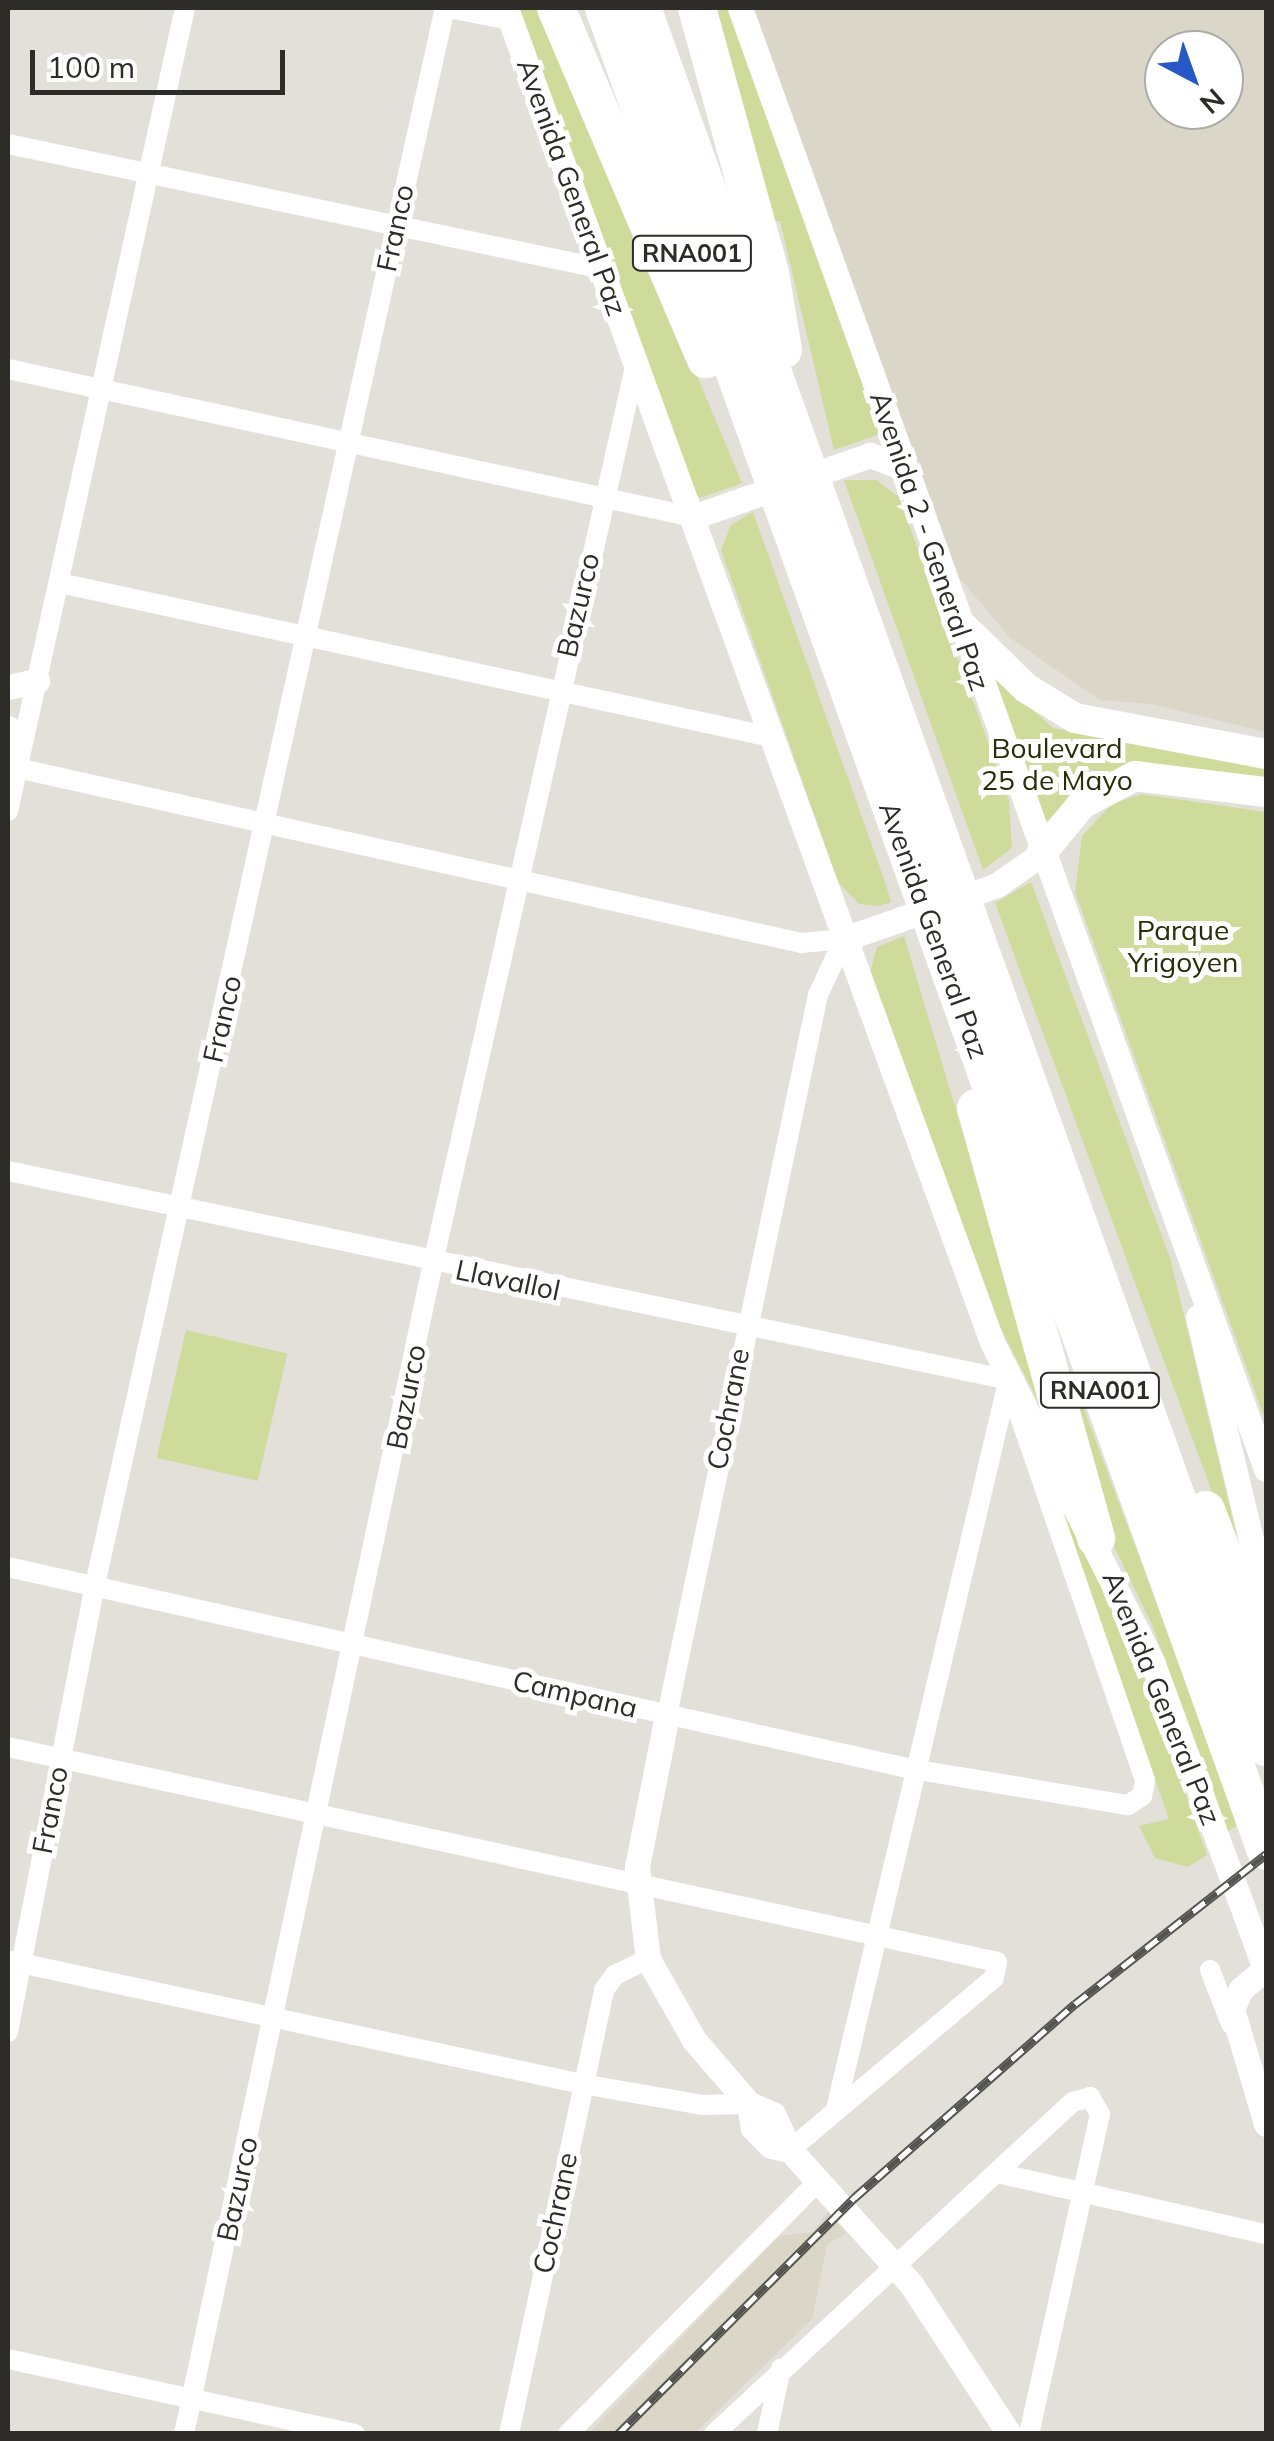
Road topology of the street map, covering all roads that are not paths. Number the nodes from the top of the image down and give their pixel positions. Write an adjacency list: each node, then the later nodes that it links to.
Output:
1 (185, 8): 10 (street)
2 (447, 8): 8 (street); 11 (street, Franco)
3 (556, 8): 19 (highway)
4 (604, 8): 19 (highway, Avenida General Paz / RNA001)
5 (642, 8): 17 (highway, Avenida General Paz / RNA001)
6 (696, 8): 17 (highway)
7 (740, 8): 18 (street, Avenida 2 - General Paz)
8 (508, 14): 12 (street, Avenida General Paz)
9 (8, 144): 10 (street)
10 (144, 175): 11 (street); 15 (street)
11 (395, 226): 12 (street); 16 (street, Franco)
12 (603, 268): 13 (street, Avenida General Paz)
13 (636, 362): 20 (street, Bazurco); 21 (street, Avenida General Paz)
14 (8, 369): 15 (street)
15 (103, 391): 16 (street); 22 (street)
16 (351, 442): 20 (street); 24 (street, Franco)
17 (799, 446): 43 (highway, Avenida General Paz / RNA001)
18 (906, 469): 19 (street); 23 (street, Avenida 2 - General Paz)
19 (762, 498): 21 (street); 37 (highway, Avenida General Paz / RNA001)
20 (603, 499): 21 (street); 27 (street, Bazurco)
21 (693, 518): 29 (street, Avenida General Paz)
22 (60, 583): 24 (street); 25 (street)
23 (956, 620): 30 (main road); 35 (street, Avenida 2 - General Paz)
24 (310, 634): 27 (street); 34 (street, Franco)
25 (37, 681): 26 (street); 31 (street)
26 (8, 687)
27 (559, 689): 29 (street); 36 (street, Bazurco)
28 (8, 728): 31 (street)
29 (772, 737): 38 (street, Avenida General Paz)
30 (1266, 754)
31 (11, 764): 33 (street); 34 (street)
32 (1266, 792): 35 (main road)
33 (8, 811)
34 (266, 828): 36 (street); 40 (street, Franco)
35 (1041, 854): 38 (street); 42 (street, Avenida 2 - General Paz)
36 (520, 881): 38 (street); 41 (street, Bazurco)
37 (934, 930): 47 (highway); 60 (highway, Avenida General Paz / RNA001)
38 (844, 939): 44 (street, Cochrane); 45 (street, Avenida General Paz)
39 (8, 1172): 40 (street, Llavallol)
40 (178, 1207): 41 (street, Llavallol); 49 (street, Franco)
41 (433, 1264): 44 (street, Llavallol); 51 (street, Bazurco)
42 (1188, 1264): 46 (street, Avenida 2 - General Paz); 50 (street)
43 (1106, 1303): 52 (highway); 55 (highway, Avenida General Paz / RNA001)
44 (744, 1330): 45 (street, Llavallol); 53 (street, Cochrane)
45 (1009, 1380): 47 (street, Avenida General Paz); 57 (street); 58 (street, Avenida General Paz)
46 (1266, 1469)
47 (1096, 1539): 66 (street, Avenida General Paz)
48 (8, 1567): 49 (street, Campana)
49 (95, 1585): 51 (street, Campana); 56 (street, Franco)
50 (1266, 1603)
51 (356, 1644): 53 (street, Campana); 59 (street, Bazurco)
52 (1266, 1666)
53 (667, 1715): 57 (street, Campana); 61 (street, Cochrane)
54 (8, 1747): 56 (street)
55 (1266, 1747)
56 (60, 1758): 59 (street); 64 (street, Franco)
57 (912, 1769): 58 (street, Campana); 62 (street)
58 (1142, 1796)
59 (318, 1814): 61 (street); 67 (street, Bazurco)
60 (1266, 1851)
61 (638, 1886): 62 (street); 63 (street, Cochrane)
62 (876, 1932): 72 (street); 72 (street)
63 (648, 1959): 70 (street, Cochrane); 71 (street)
64 (14, 1962): 67 (street); 69 (street, Franco)
65 (1210, 1970): 68 (street)
66 (1262, 1972): 68 (street)
67 (274, 2017): 70 (street); 82 (street, Bazurco)
68 (1232, 2026): 73 (street)
69 (8, 2032)
70 (582, 2084): 71 (street); 85 (street, Cochrane)
71 (748, 2104): 74 (street)
72 (836, 2109): 74 (street)
73 (1266, 2124)
74 (790, 2150): 76 (street)
75 (996, 2173): 77 (street); 77 (street); 79 (street)
76 (818, 2181): 79 (street); 86 (street)
77 (1081, 2192): 78 (street); 90 (street)
78 (1266, 2234)
79 (894, 2264): 81 (street); 89 (street)
80 (8, 2359): 82 (street)
81 (781, 2368): 87 (street); 88 (street)
82 (191, 2398): 83 (street, Bazurco); 84 (street)
83 (184, 2434)
84 (355, 2434)
85 (508, 2434)
86 (568, 2434)
87 (714, 2434)
88 (767, 2434)
89 (1009, 2434)
90 (1030, 2434)

